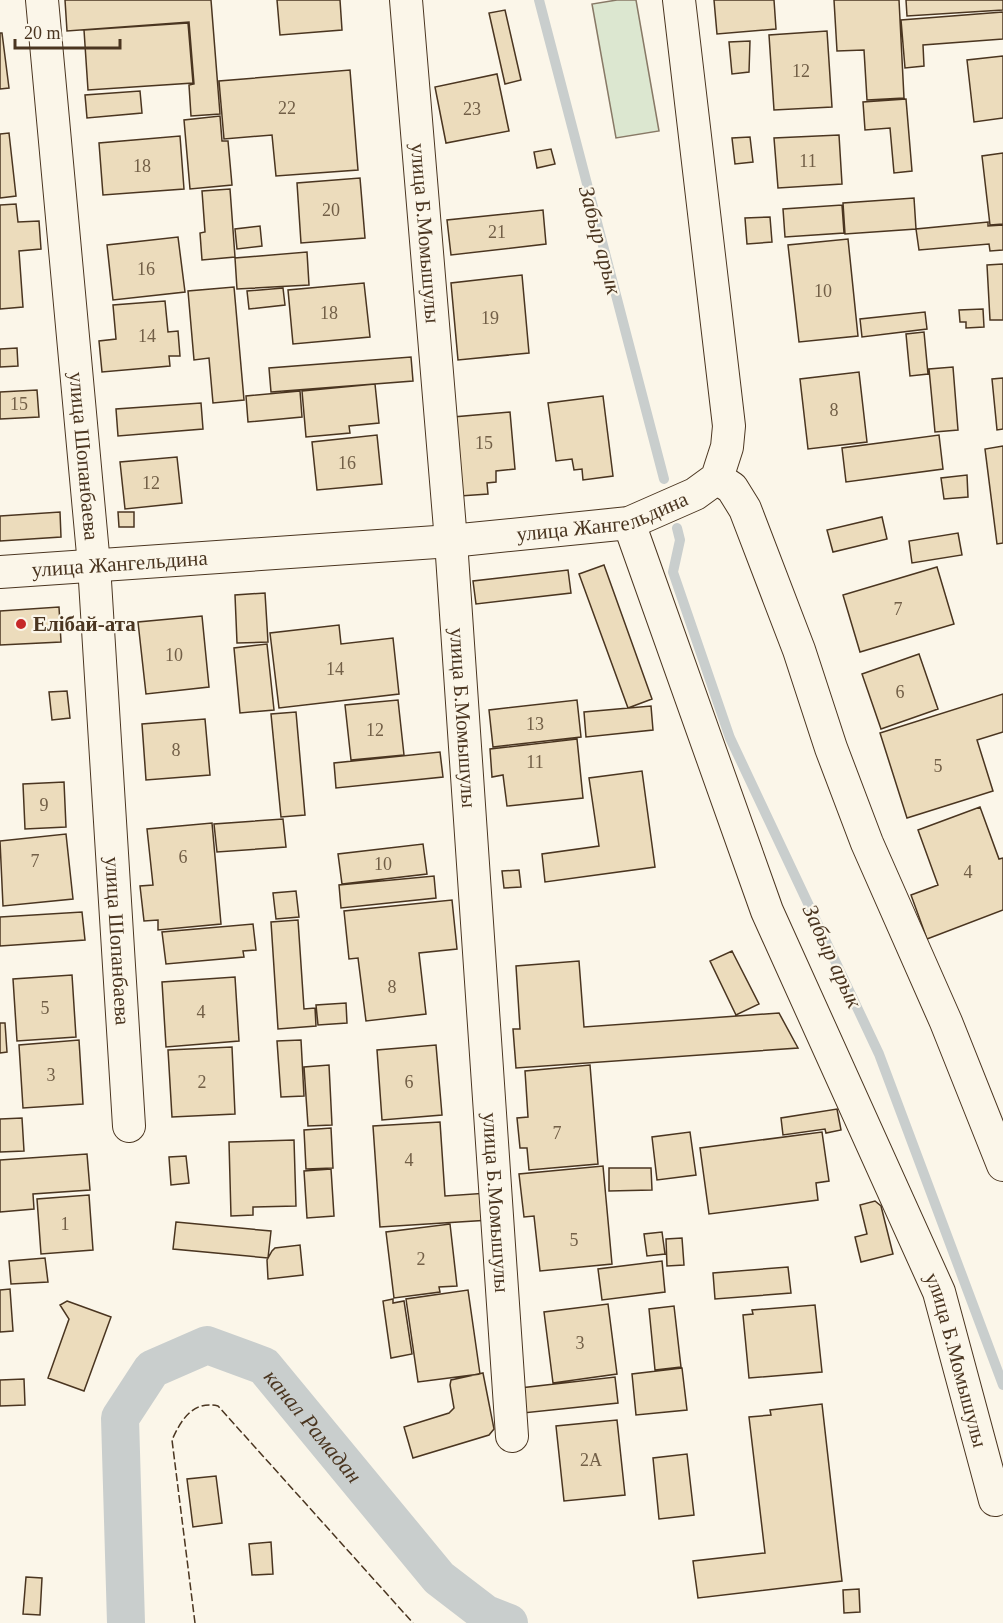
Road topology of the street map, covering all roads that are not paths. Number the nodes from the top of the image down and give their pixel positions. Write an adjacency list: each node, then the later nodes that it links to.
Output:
1 (42, 0): 7 (street, улица Шопанбаева)
2 (406, 0): 6 (street, улица Б.Момышулы)
3 (679, 0): 4 (street)
4 (717, 478): 5 (street, улица Жангельдина); 10 (street)
5 (629, 523): 6 (street, улица Жангельдина); 12 (street, улица Б.Момышулы)
6 (451, 542): 7 (street, улица Жангельдина); 11 (street, улица Б.Момышулы)
7 (94, 565): 8 (street, улица Жангельдина); 9 (street, улица Шопанбаева)
8 (0, 572)
9 (129, 1126)
10 (1003, 1165)
11 (512, 1436)
12 (995, 1500)

